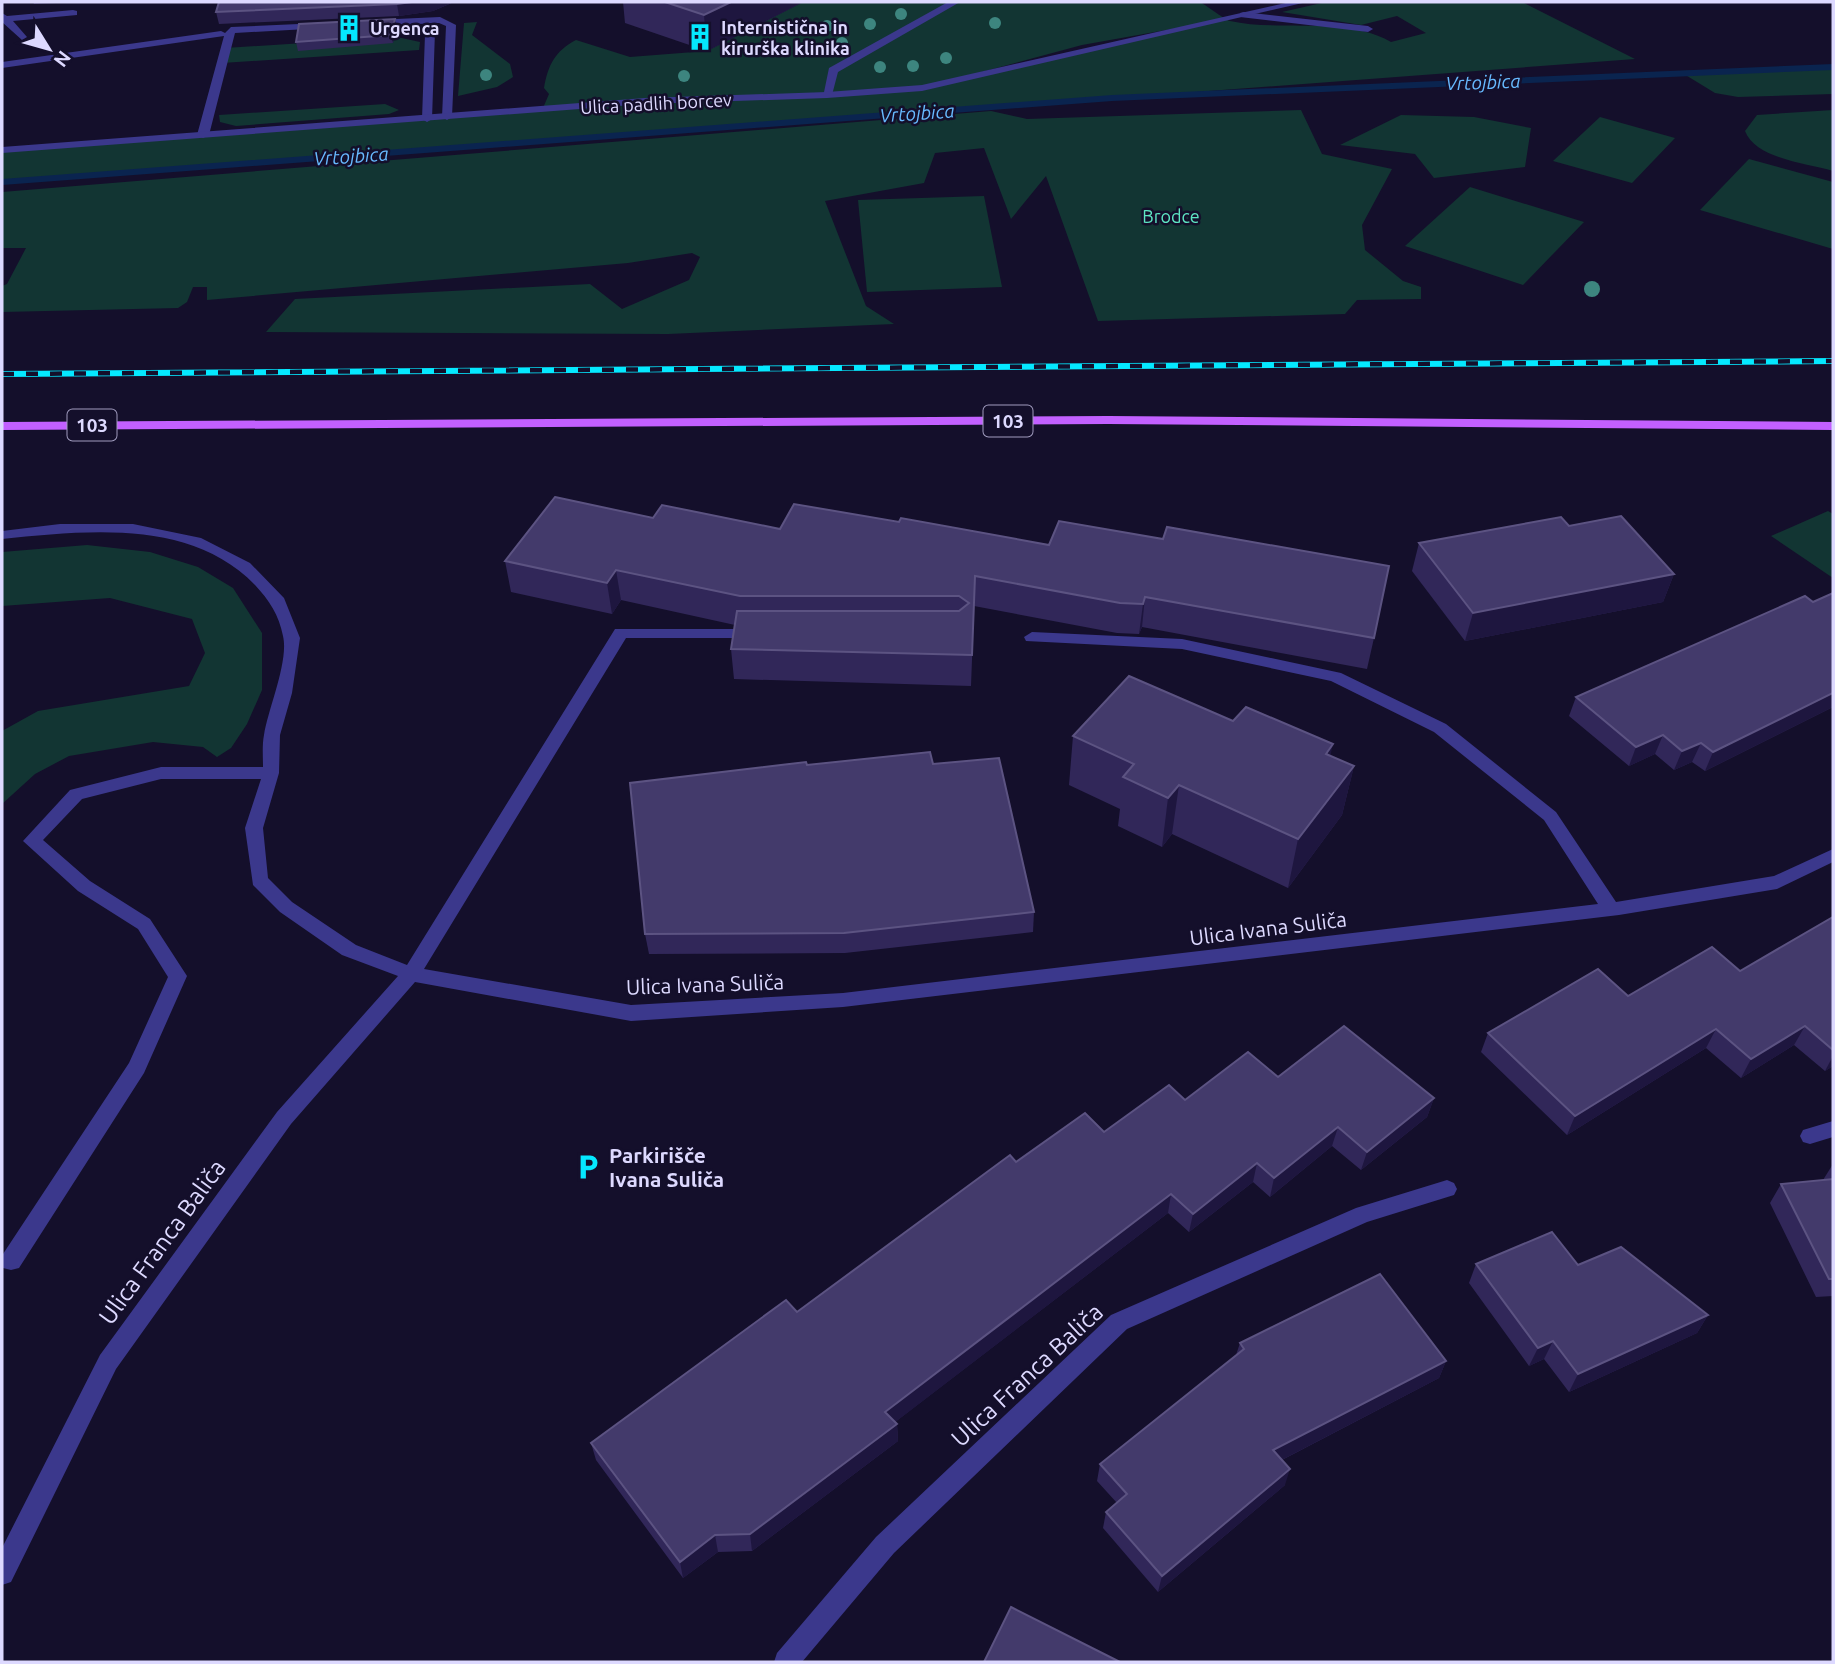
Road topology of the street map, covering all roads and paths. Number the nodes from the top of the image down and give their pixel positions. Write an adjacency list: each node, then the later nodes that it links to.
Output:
1 (955, 2): 13 (street)
2 (1302, 2): 4 (street, Ulica padlih borcev)
3 (73, 13): 5 (street)
4 (1244, 15): 8 (street); 13 (street, Ulica padlih borcev)
5 (3, 18): 11 (street)
6 (356, 24): 14 (street)
7 (328, 25): 16 (street)
8 (1368, 29)
9 (395, 33): 15 (street)
10 (221, 34): 12 (street)
11 (22, 37)
12 (2, 65)
13 (827, 96): 14 (street, Ulica padlih borcev)
14 (447, 117): 15 (street, Ulica padlih borcev)
15 (427, 118): 16 (street, Ulica padlih borcev)
16 (203, 135): 17 (street, Ulica padlih borcev)
17 (2, 149)
18 (2, 426): 19 (main road, 103)
19 (1833, 426)
20 (2, 535): 23 (street)
21 (769, 633): 26 (street)
22 (1032, 636): 25 (street)
23 (271, 773): 26 (street); 30 (street)
24 (1833, 855): 25 (street, Ulica Ivana Suliča)
25 (1611, 908): 26 (street, Ulica Ivana Suliča)
26 (411, 974): 31 (street, Ulica Franca Baliča)
27 (1833, 1129): 28 (street)
28 (1810, 1136)
29 (1447, 1189): 32 (street, Ulica Franca Baliča)
30 (11, 1261)
31 (2, 1573)
32 (786, 1662)

